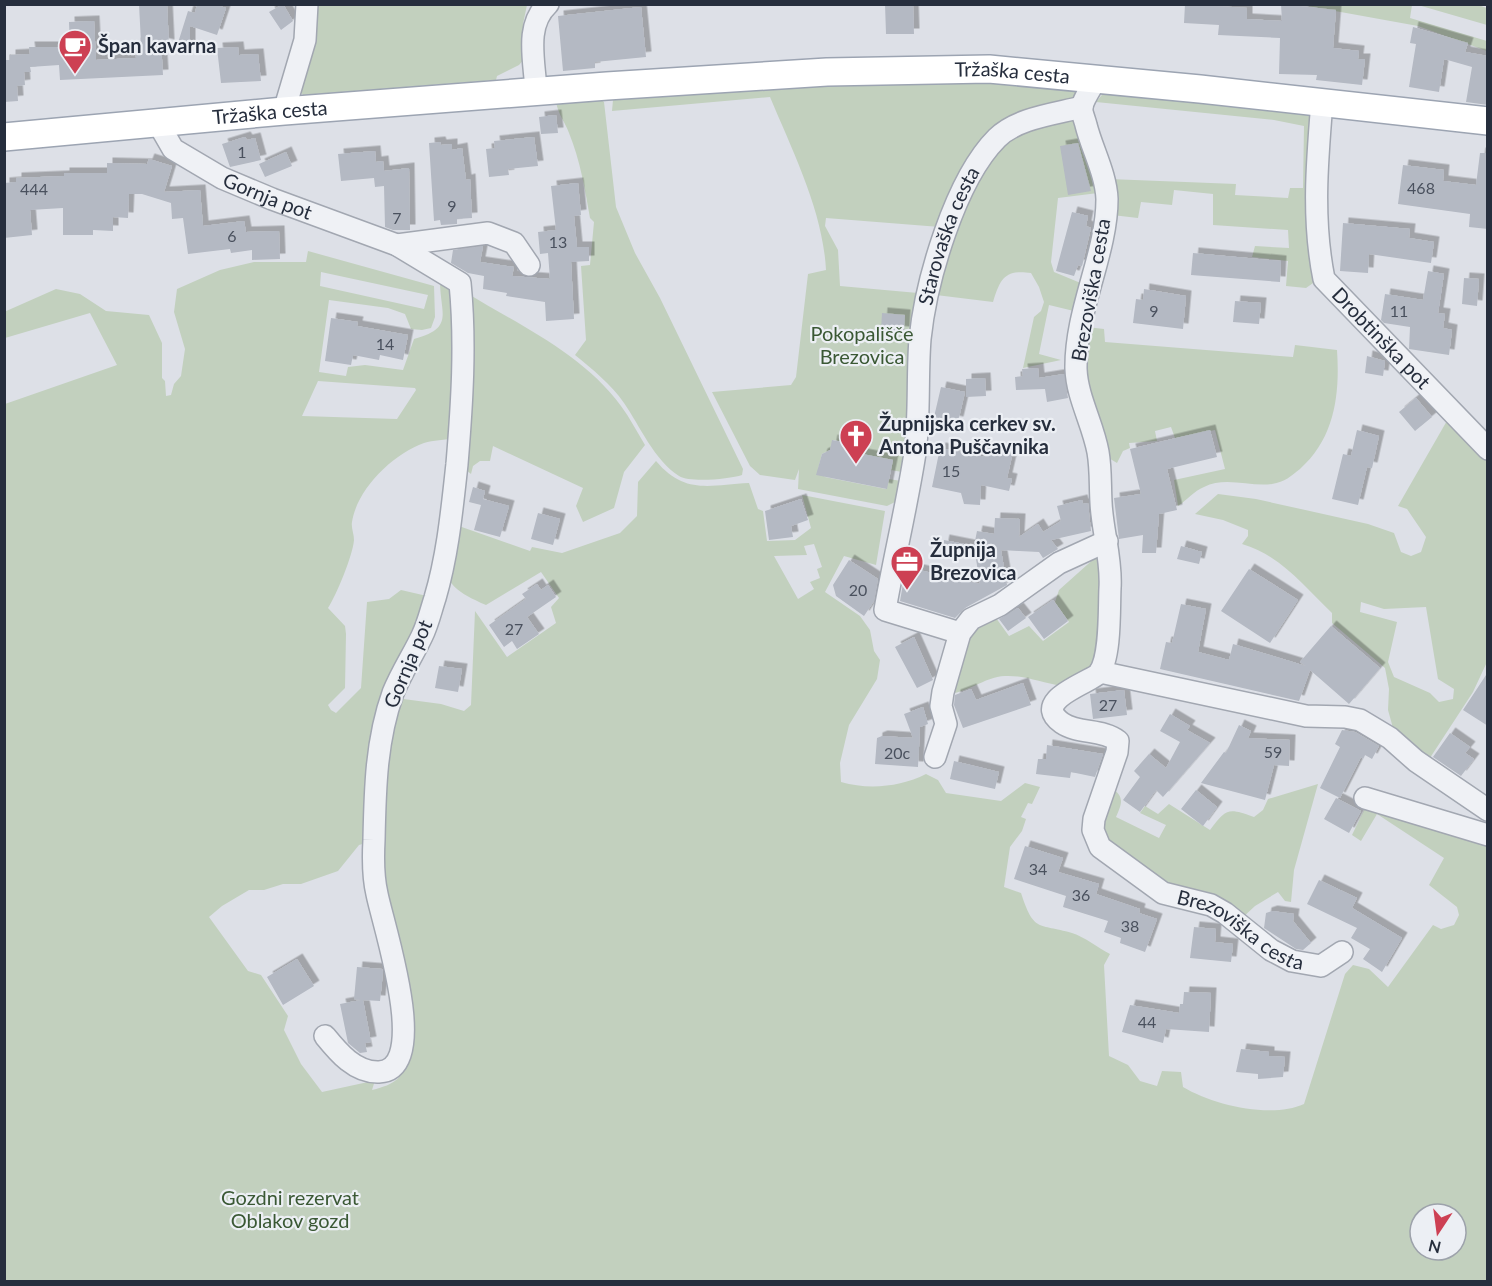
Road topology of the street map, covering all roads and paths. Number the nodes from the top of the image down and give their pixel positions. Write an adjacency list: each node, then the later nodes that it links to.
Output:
1 (307, 4): 7 (street)
2 (548, 4): 4 (street)
3 (1096, 79): 4 (main road, Tržaška cesta); 5 (main road, Tržaška cesta); 6 (street)
4 (536, 92): 7 (main road, Tržaška cesta)
5 (1322, 102): 8 (main road, Tržaška cesta); 13 (street, Drobtinška pot)
6 (1082, 107): 14 (street, Brezoviška cesta); 15 (street, Starovaška cesta)
7 (284, 111): 9 (main road, Tržaška cesta)
8 (1488, 121)
9 (158, 123): 10 (main road, Tržaška cesta); 11 (street, Gornja pot)
10 (4, 137)
11 (397, 245): 12 (street, Gornja pot); 22 (street, Gornja pot)
12 (529, 265)
13 (1488, 449)
14 (1107, 541): 15 (street); 16 (street, Brezoviška cesta)
15 (960, 633): 17 (street)
16 (1100, 672): 19 (street); 21 (street, Brezoviška cesta)
17 (935, 757)
18 (1365, 798): 20 (street)
19 (1488, 810)
20 (1488, 835)
21 (1342, 952)
22 (325, 1036)

